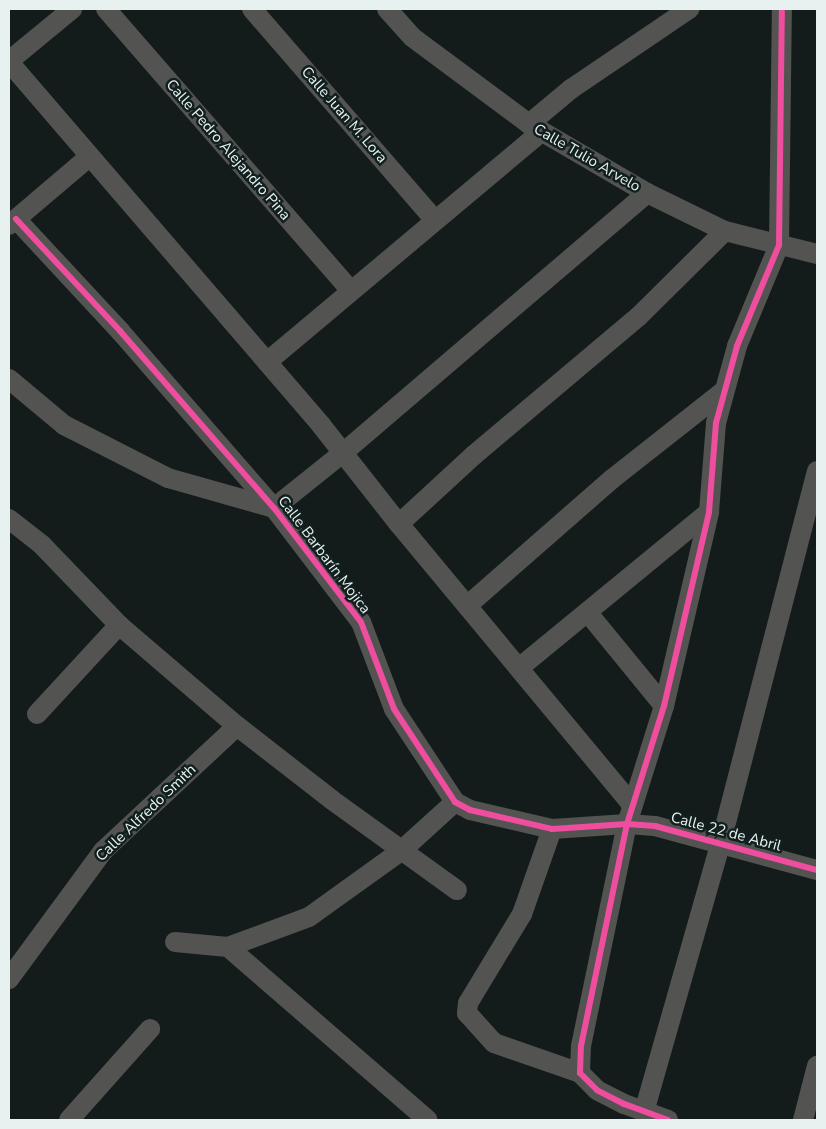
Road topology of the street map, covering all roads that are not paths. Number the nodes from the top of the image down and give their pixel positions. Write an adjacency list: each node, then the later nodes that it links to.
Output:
1 (72, 9): 7 (street)
2 (106, 9): 16 (street, Calle Pedro Alejandro Pina)
3 (252, 9): 11 (street, Calle Juan M. Lora)
4 (388, 9): 8 (street, Calle Tulio Arvelo)
5 (689, 9): 8 (street)
6 (782, 9): 14 (street)
7 (9, 62): 9 (street)
8 (535, 127): 10 (street, Calle Tulio Arvelo); 11 (street)
9 (90, 156): 12 (street); 17 (street)
10 (646, 193): 13 (street, Calle Tulio Arvelo); 20 (street)
11 (435, 220): 16 (street)
12 (12, 222): 22 (street, Calle Barbarín Mojica)
13 (725, 231): 14 (street, Calle Tulio Arvelo); 25 (street)
14 (779, 245): 15 (street, Calle Tulio Arvelo); 19 (street)
15 (817, 254)
16 (350, 290): 17 (street)
17 (267, 362): 20 (street)
18 (9, 379): 22 (street)
19 (724, 391): 23 (street); 26 (street)
20 (344, 452): 22 (street); 25 (street)
21 (817, 471): 36 (street)
22 (274, 508): 33 (street, Calle Barbarín Mojica)
23 (709, 512): 27 (street); 30 (street)
24 (9, 519): 28 (street)
25 (399, 524): 26 (street)
26 (468, 605): 29 (street)
27 (588, 612): 29 (street); 30 (street)
28 (119, 625): 31 (street); 32 (street)
29 (519, 668): 34 (street)
30 (664, 706): 34 (street)
31 (36, 714)
32 (237, 726): 37 (street); 42 (street, Calle Alfredo Smith)
33 (455, 802): 35 (street); 37 (street)
34 (629, 814): 35 (street); 36 (street, Calle 22 de Abril); 45 (street)
35 (552, 829): 45 (street)
36 (721, 842): 38 (street, Calle 22 de Abril); 46 (street)
37 (401, 851): 39 (street); 41 (street)
38 (817, 870)
39 (457, 890)
40 (175, 942): 41 (street)
41 (228, 947): 48 (street)
42 (9, 979)
43 (150, 1029): 47 (street)
44 (817, 1066): 50 (street)
45 (580, 1073): 46 (street)
46 (633, 1112): 49 (street)
47 (69, 1120)
48 (428, 1120)
49 (668, 1120)
50 (803, 1120)

